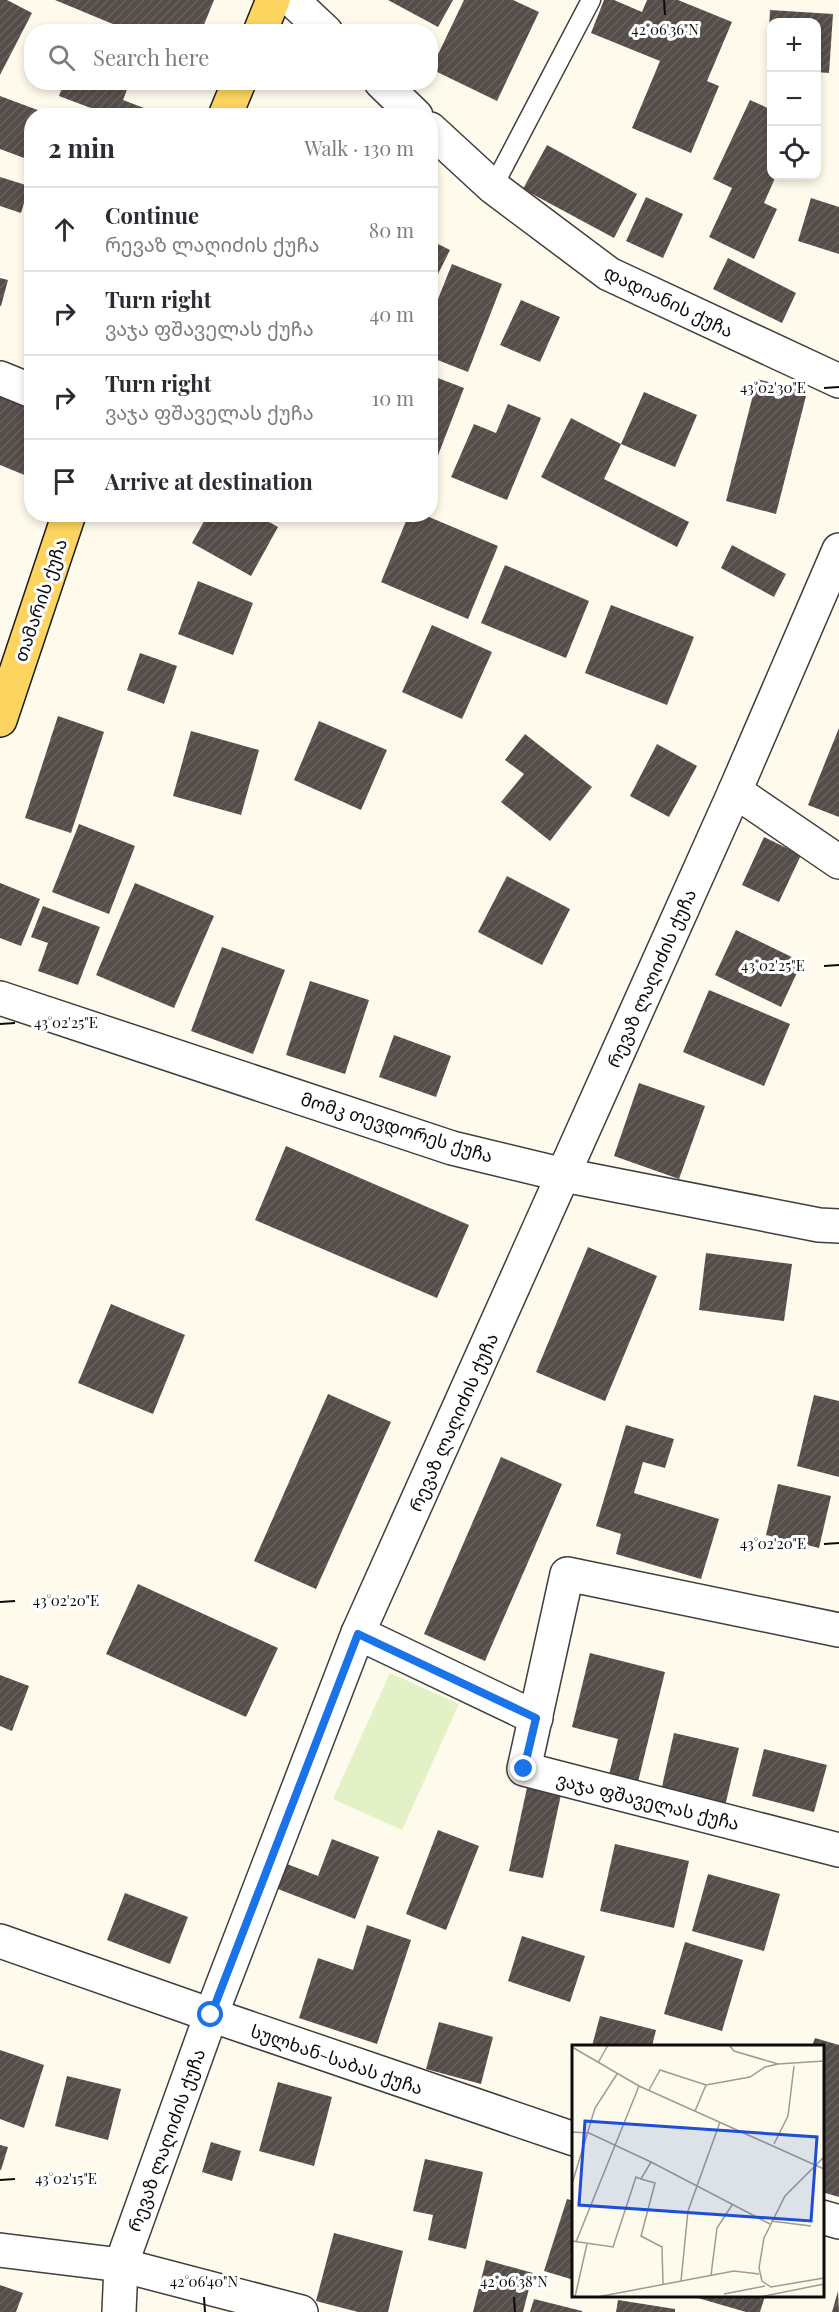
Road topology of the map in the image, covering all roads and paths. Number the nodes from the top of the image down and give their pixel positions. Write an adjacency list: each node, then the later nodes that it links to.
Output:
1 (273, 0): 4 (main road)
2 (292, 0): 5 (street)
3 (591, 0): 11 (lane)
4 (263, 24)
5 (318, 24)
6 (236, 90): 8 (main road)
7 (389, 90): 9 (street)
8 (228, 108)
9 (408, 108)
10 (438, 136): 11 (street, დადიანის ქუჩა)
11 (493, 187): 13 (street, დადიანის ქუჩა)
12 (0, 378): 14 (street)
13 (839, 381)
14 (24, 388)
15 (66, 522): 17 (main road, თამარის ქუჩა)
16 (839, 550): 18 (street, რევაზ ლაღიძის ქუჩა)
17 (0, 720)
18 (735, 791): 19 (street); 21 (street, რევაზ ლაღიძის ქუჩა)
19 (839, 862)
20 (0, 998): 21 (street, მომკ თევდორეს ქუჩა)
21 (564, 1175): 22 (street, მომკ თევდორეს ქუჩა); 24 (street, რევაზ ლაღიძის ქუჩა)
22 (839, 1226)
23 (839, 1630): 25 (street)
24 (358, 1634): 25 (street); 28 (street, რევაზ ლაღიძის ქუჩა)
25 (536, 1718): 26 (street, ვაჯა ფშაველას ქუჩა)
26 (839, 1850)
27 (0, 1941): 28 (street, სულხან-საბას ქუჩა)
28 (211, 2015): 29 (street, სულხან-საბას ქუჩა); 33 (street, რევაზ ლაღიძის ქუჩა)
29 (572, 2139)
30 (824, 2218): 31 (street)
31 (839, 2222)
32 (0, 2250): 33 (street)
33 (121, 2265): 34 (street, რევაზ ლაღიძის ქუჩა); 35 (street)
34 (119, 2312)
35 (301, 2312)

